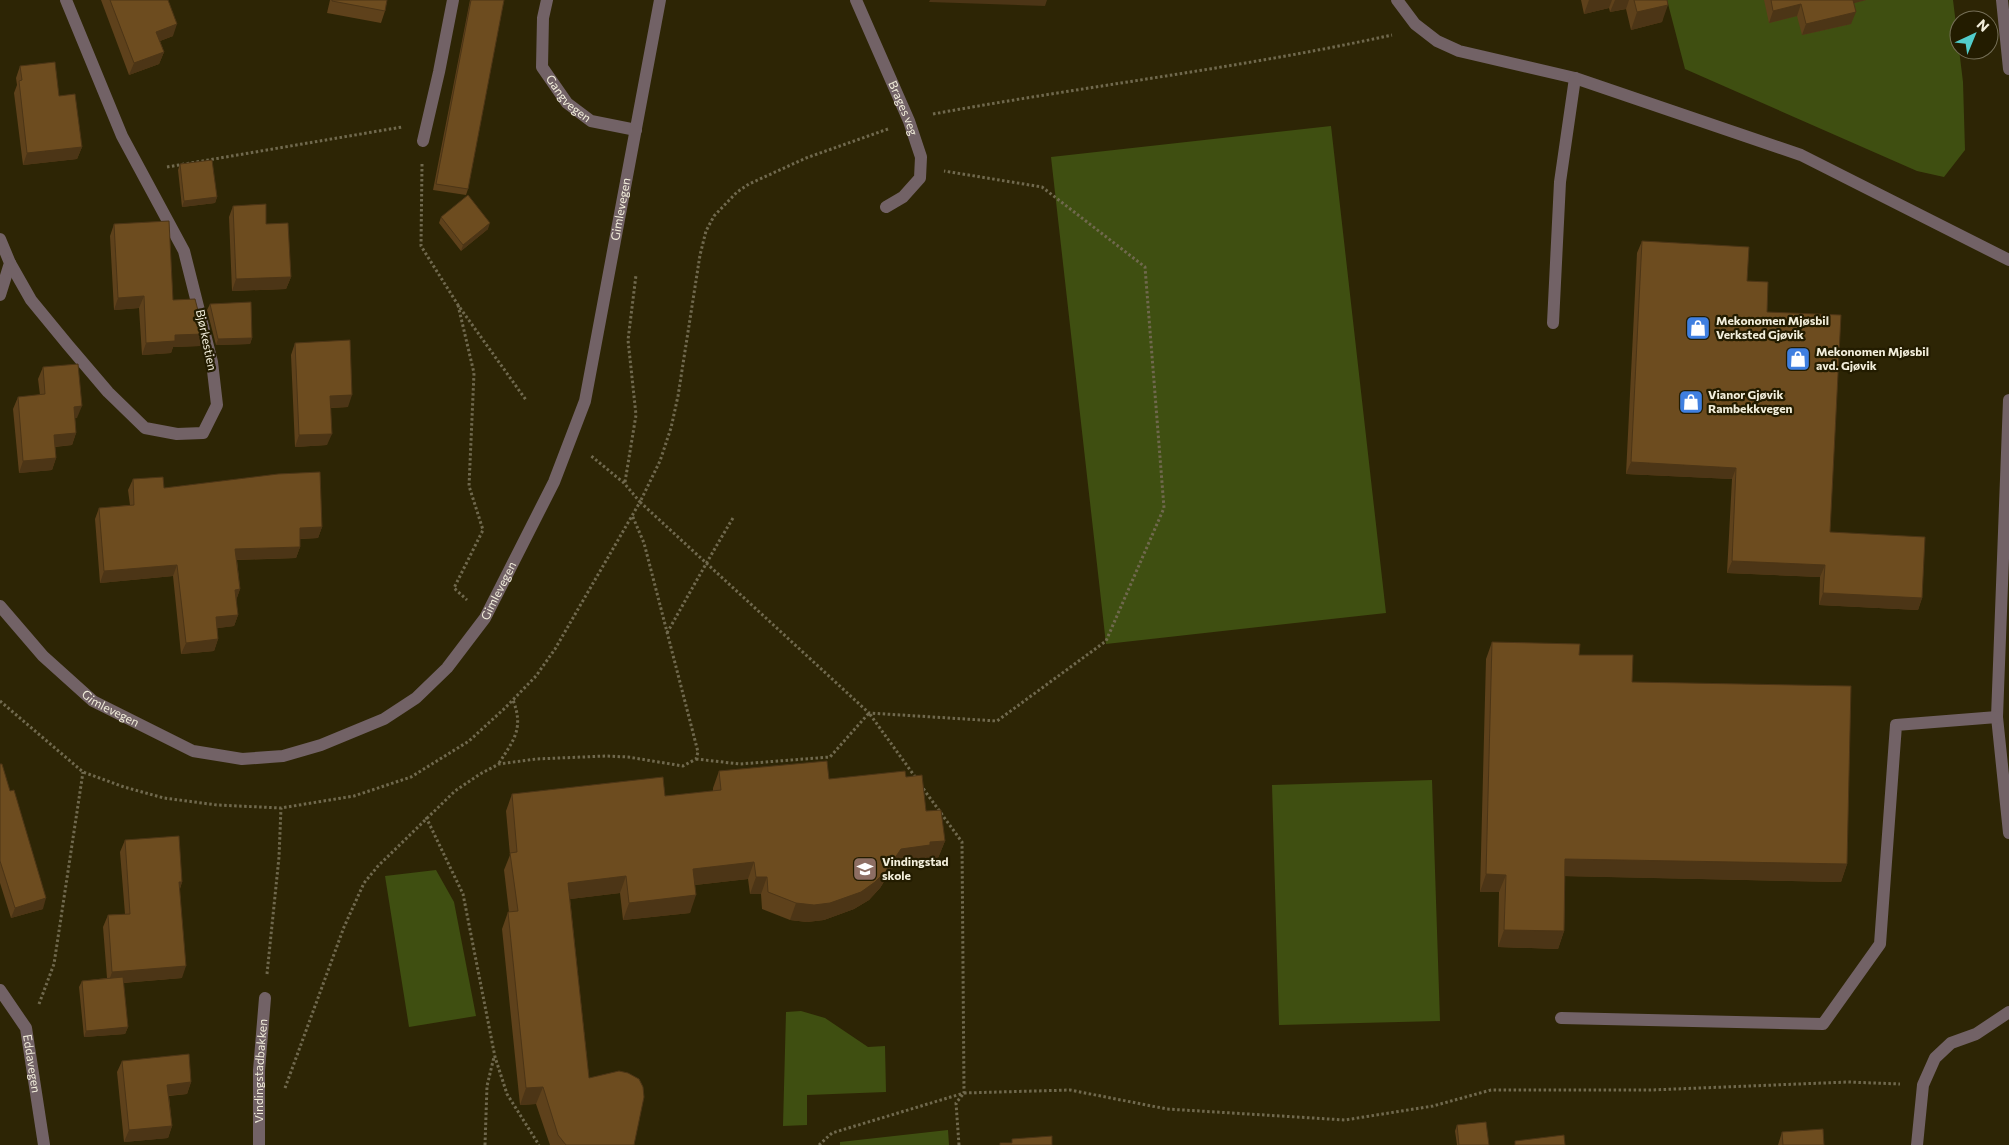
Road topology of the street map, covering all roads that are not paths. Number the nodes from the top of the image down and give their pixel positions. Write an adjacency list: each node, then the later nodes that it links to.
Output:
1 (66, 0): 15 (street, Bjørkestien)
2 (452, 0): 11 (street)
3 (547, 0): 10 (street, Gangvegen)
4 (660, 0): 10 (street, Gimlevegen)
5 (856, 0): 12 (street, Brages veg)
6 (1397, 0): 9 (street)
7 (2002, 0): 8 (street)
8 (2009, 69)
9 (1575, 78): 14 (street); 17 (street)
10 (636, 130): 19 (street, Gimlevegen)
11 (423, 141)
12 (886, 207)
13 (0, 239): 15 (street, Bjørkestien)
14 (2009, 260)
15 (10, 263): 16 (street)
16 (0, 295)
17 (1553, 323)
18 (2009, 400): 20 (street)
19 (0, 606)
20 (1997, 717): 21 (street); 25 (street)
21 (2009, 833)
22 (0, 990): 26 (street, Eddavegen)
23 (265, 998): 27 (street, Vindingstadbakken)
24 (2009, 1012): 28 (street)
25 (1562, 1018)
26 (44, 1145)
27 (259, 1145)
28 (1917, 1145)

